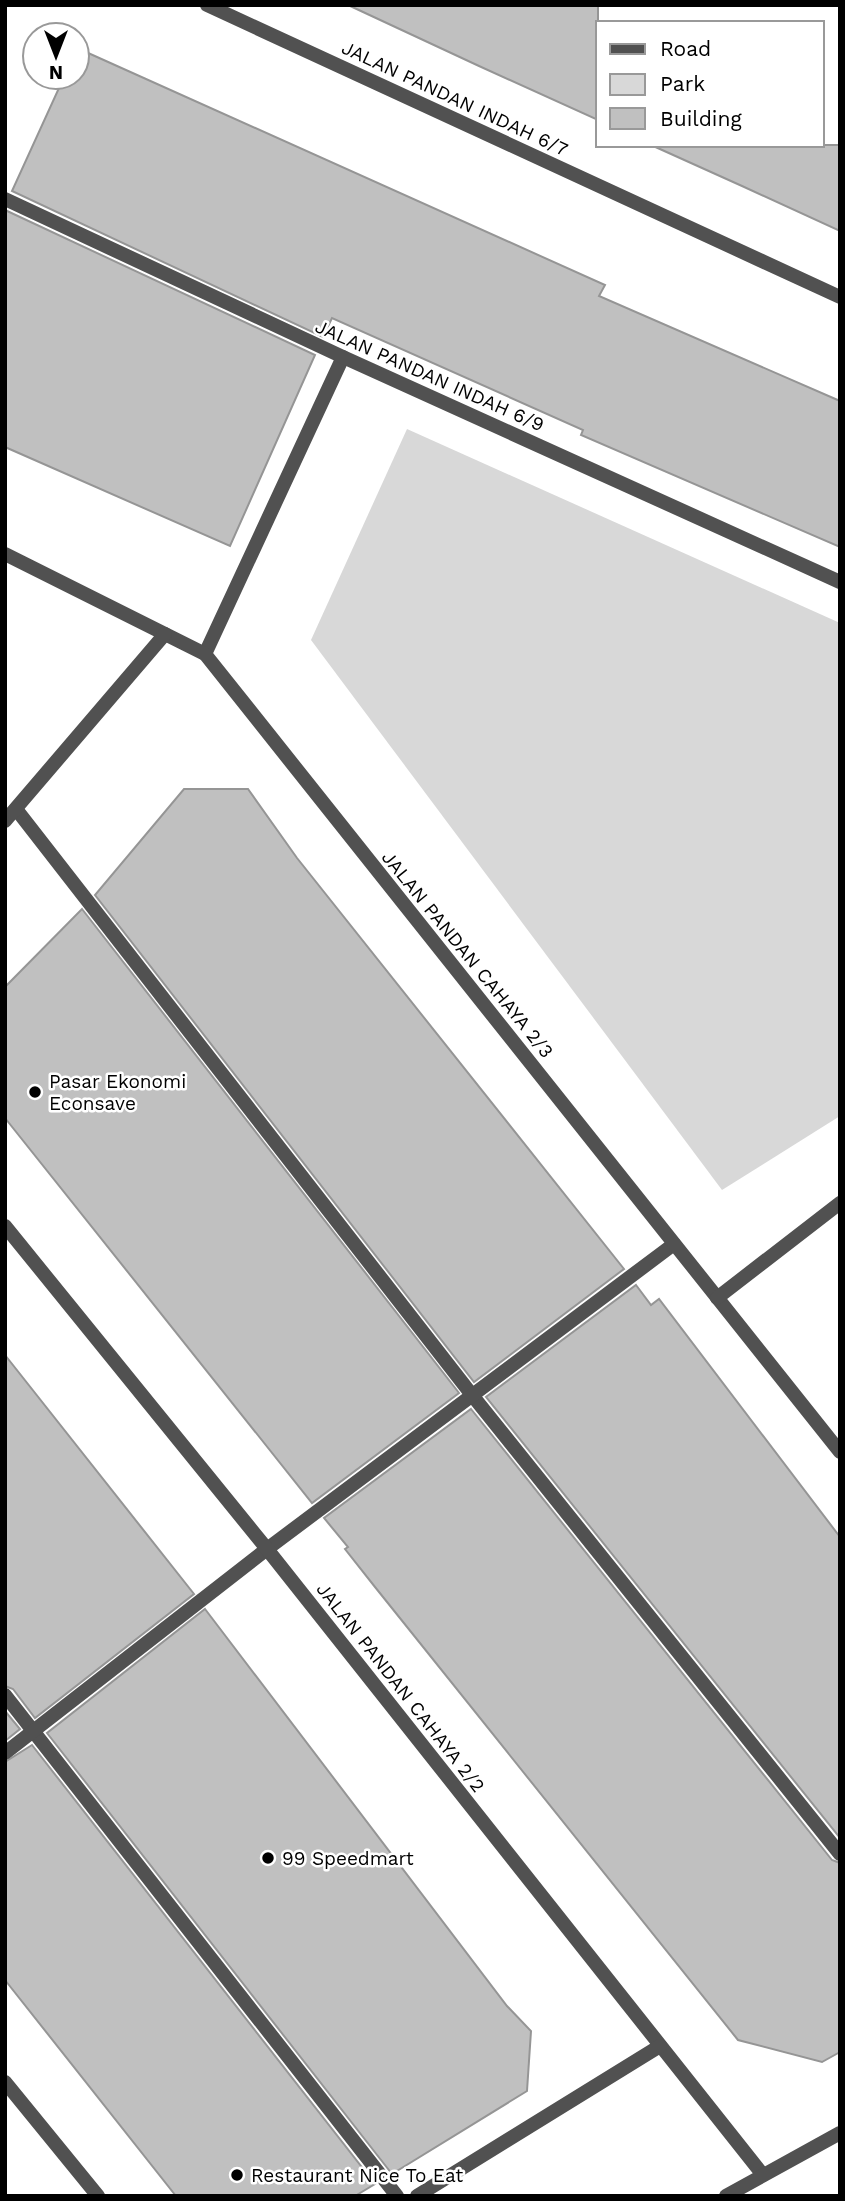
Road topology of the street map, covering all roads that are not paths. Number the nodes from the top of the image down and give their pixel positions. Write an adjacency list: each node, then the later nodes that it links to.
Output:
1 (207, 5): 3 (street, JALAN PANDAN INDAH 6/7)
2 (5, 199): 4 (street, JALAN PANDAN INDAH 6/9)
3 (840, 297)
4 (343, 357): 6 (street, JALAN PANDAN INDAH 6/9); 8 (street)
5 (5, 554): 7 (street, JALAN PANDAN CAHAYA 2/3)
6 (840, 582)
7 (165, 634): 8 (street, JALAN PANDAN CAHAYA 2/3); 9 (street)
8 (205, 654): 13 (street, JALAN PANDAN CAHAYA 2/3)
9 (16, 809): 10 (street); 15 (street)
10 (5, 821)
11 (840, 1203): 14 (street)
12 (5, 1226): 17 (street, JALAN PANDAN CAHAYA 2/2)
13 (674, 1244): 14 (street, JALAN PANDAN CAHAYA 2/3); 15 (street)
14 (717, 1298): 16 (street, JALAN PANDAN CAHAYA 2/3)
15 (472, 1395): 17 (street); 21 (street)
16 (840, 1452)
17 (267, 1549): 19 (street); 22 (street, JALAN PANDAN CAHAYA 2/2)
18 (5, 1696): 19 (street)
19 (33, 1731): 20 (street); 27 (street)
20 (5, 1753)
21 (840, 1854)
22 (660, 2046): 25 (street, JALAN PANDAN CAHAYA 2/2); 28 (street)
23 (5, 2082): 26 (street)
24 (840, 2133): 25 (street)
25 (763, 2175): 29 (street)
26 (98, 2196)
27 (397, 2196)
28 (417, 2196)
29 (726, 2196)

